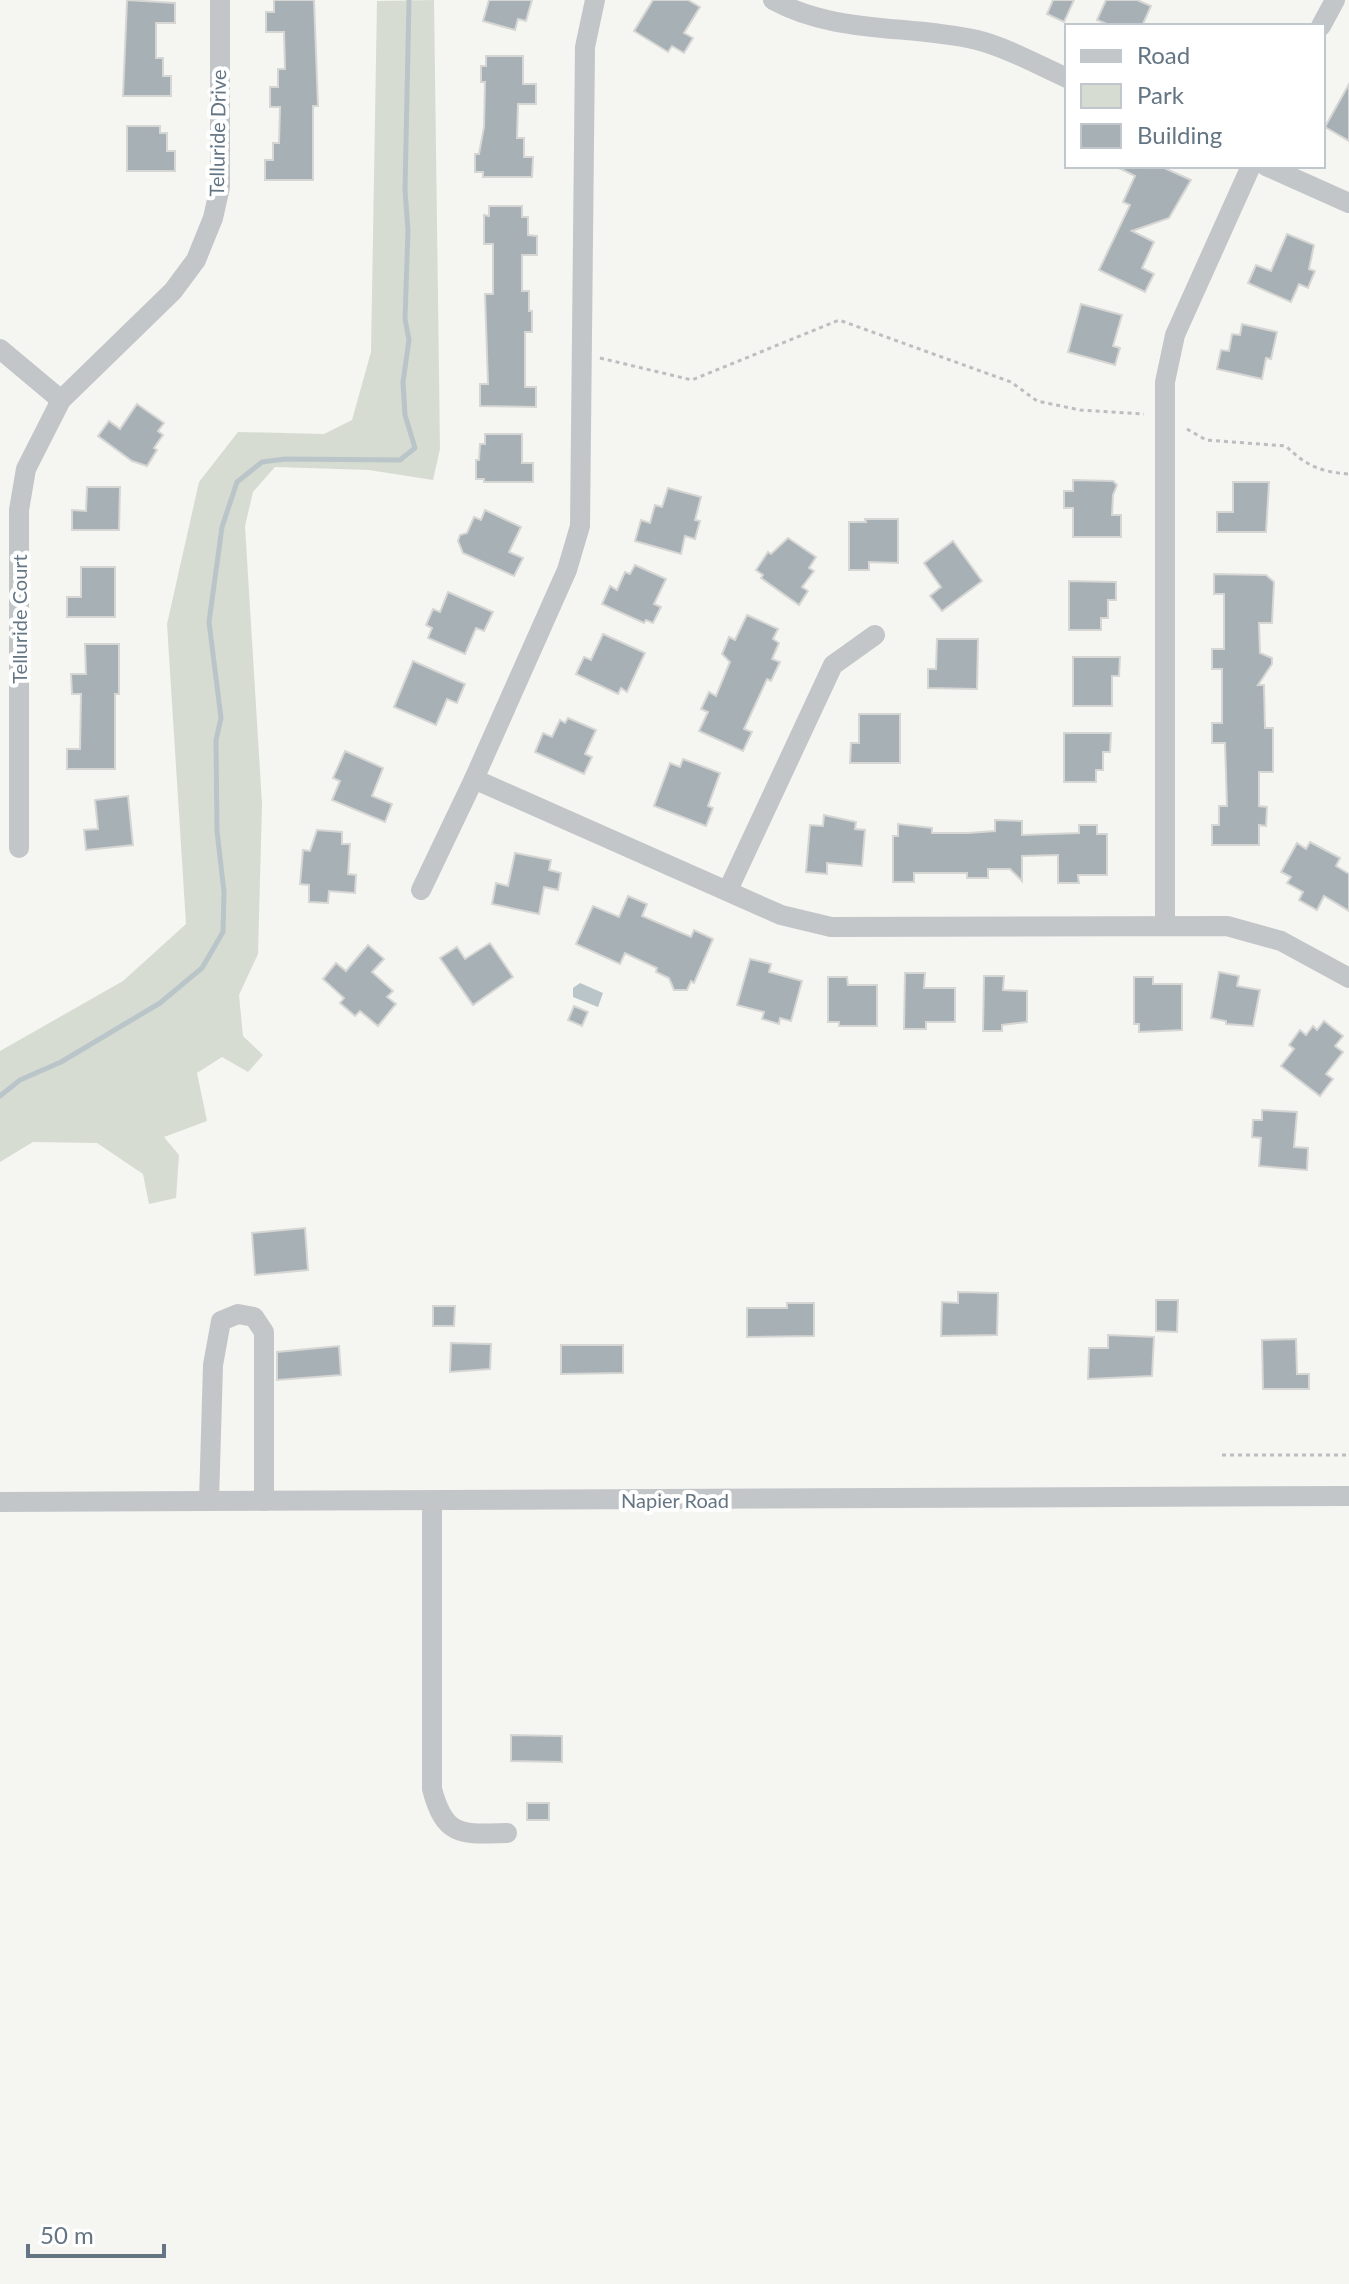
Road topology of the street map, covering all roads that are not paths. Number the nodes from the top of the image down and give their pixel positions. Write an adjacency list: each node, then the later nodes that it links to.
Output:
1 (220, 0): 11 (street, Telluride Drive)
2 (595, 0): 13 (street)
3 (773, 0): 6 (street)
4 (1335, 0): 5 (street)
5 (1322, 24)
6 (1065, 77)
7 (1250, 168): 17 (street)
8 (1270, 168): 9 (street)
9 (1349, 203)
10 (0, 349): 11 (street)
11 (61, 400): 14 (street, Telluride Court)
12 (875, 635): 16 (street)
13 (474, 779): 15 (street); 16 (street)
14 (19, 848)
15 (421, 890)
16 (728, 890): 17 (street)
17 (1165, 926): 18 (street)
18 (1349, 978)
19 (1349, 1496): 22 (street, Napier Road)
20 (209, 1501): 21 (street, Napier Road); 21 (street); 23 (street, Napier Road)
21 (264, 1501): 22 (street, Napier Road)
22 (432, 1501): 24 (street)
23 (0, 1502)
24 (507, 1833)

